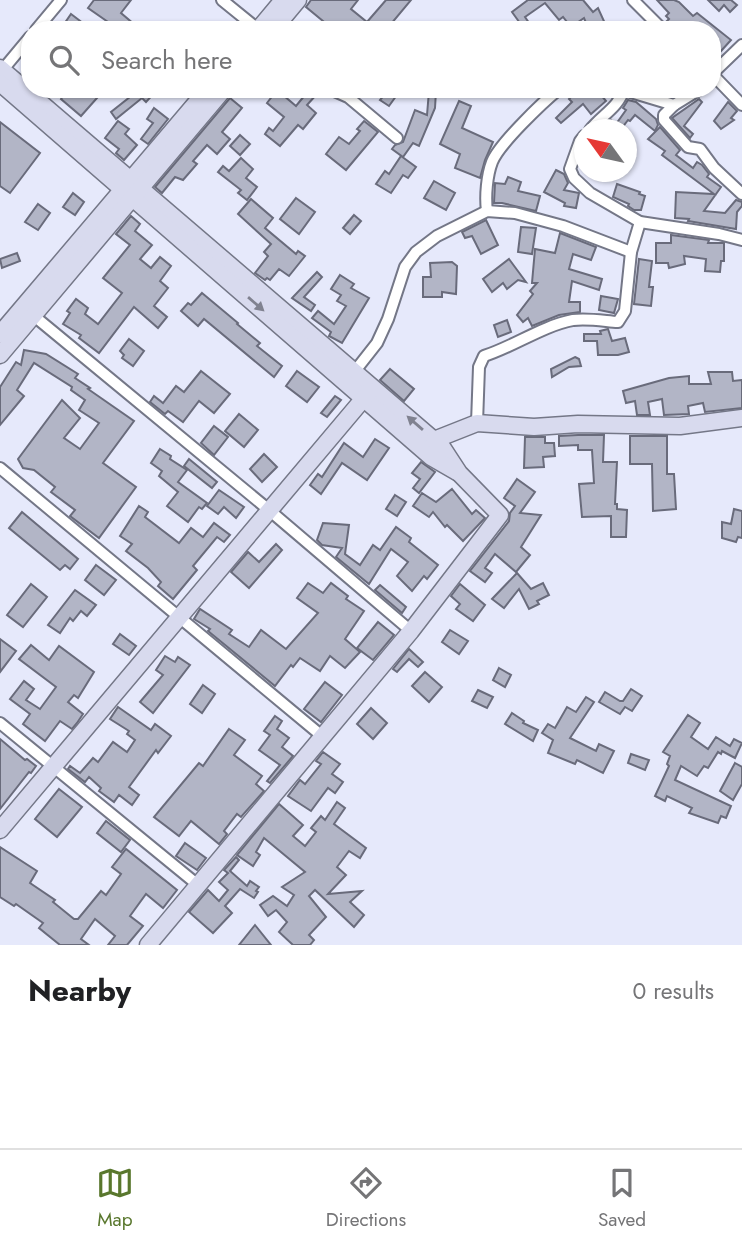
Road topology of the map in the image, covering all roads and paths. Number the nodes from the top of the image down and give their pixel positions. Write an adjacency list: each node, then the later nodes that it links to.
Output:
1 (61, 0): 6 (street)
2 (222, 0): 7 (street)
3 (283, 0): 8 (street)
4 (298, 0): 9 (street)
5 (633, 0): 10 (street)
6 (44, 21)
7 (248, 21)
8 (266, 21)
9 (280, 21)
10 (654, 21)
11 (742, 45): 13 (street)
12 (21, 48): 14 (street)
13 (721, 68)
14 (1, 74): 16 (street)
15 (721, 85): 26 (street)
16 (21, 91)
17 (29, 98): 32 (street)
18 (201, 98): 32 (street)
19 (216, 98): 32 (street)
20 (349, 98): 28 (street)
21 (550, 98): 34 (street)
22 (621, 98): 27 (street)
23 (652, 98): 25 (street)
24 (685, 98): 25 (street)
25 (674, 105): 33 (street)
26 (742, 105)
27 (598, 119)
28 (397, 138)
29 (574, 158): 30 (street)
30 (574, 178)
31 (578, 182): 35 (street)
32 (133, 189): 38 (street); 41 (street); 42 (street, one-way to 42)
33 (742, 194)
34 (487, 211): 37 (street); 41 (street)
35 (640, 222): 36 (street); 37 (street)
36 (742, 240)
37 (631, 253): 44 (street)
38 (28, 312): 39 (street); 40 (street); 48 (street)
39 (0, 334)
40 (0, 355)
41 (355, 371): 42 (street)
42 (369, 392): 45 (street, one-way to 42); 47 (street); 48 (street)
43 (742, 418): 44 (street)
44 (477, 423): 45 (street)
45 (434, 439): 47 (street)
46 (0, 468): 49 (street)
47 (459, 473): 50 (street)
48 (269, 510): 49 (street); 50 (street)
49 (179, 617): 52 (street); 53 (street)
50 (411, 631): 52 (street)
51 (0, 723): 53 (street)
52 (322, 736): 55 (street)
53 (51, 767): 54 (street); 55 (street)
54 (0, 831)
55 (198, 885): 56 (street)
56 (148, 945)

